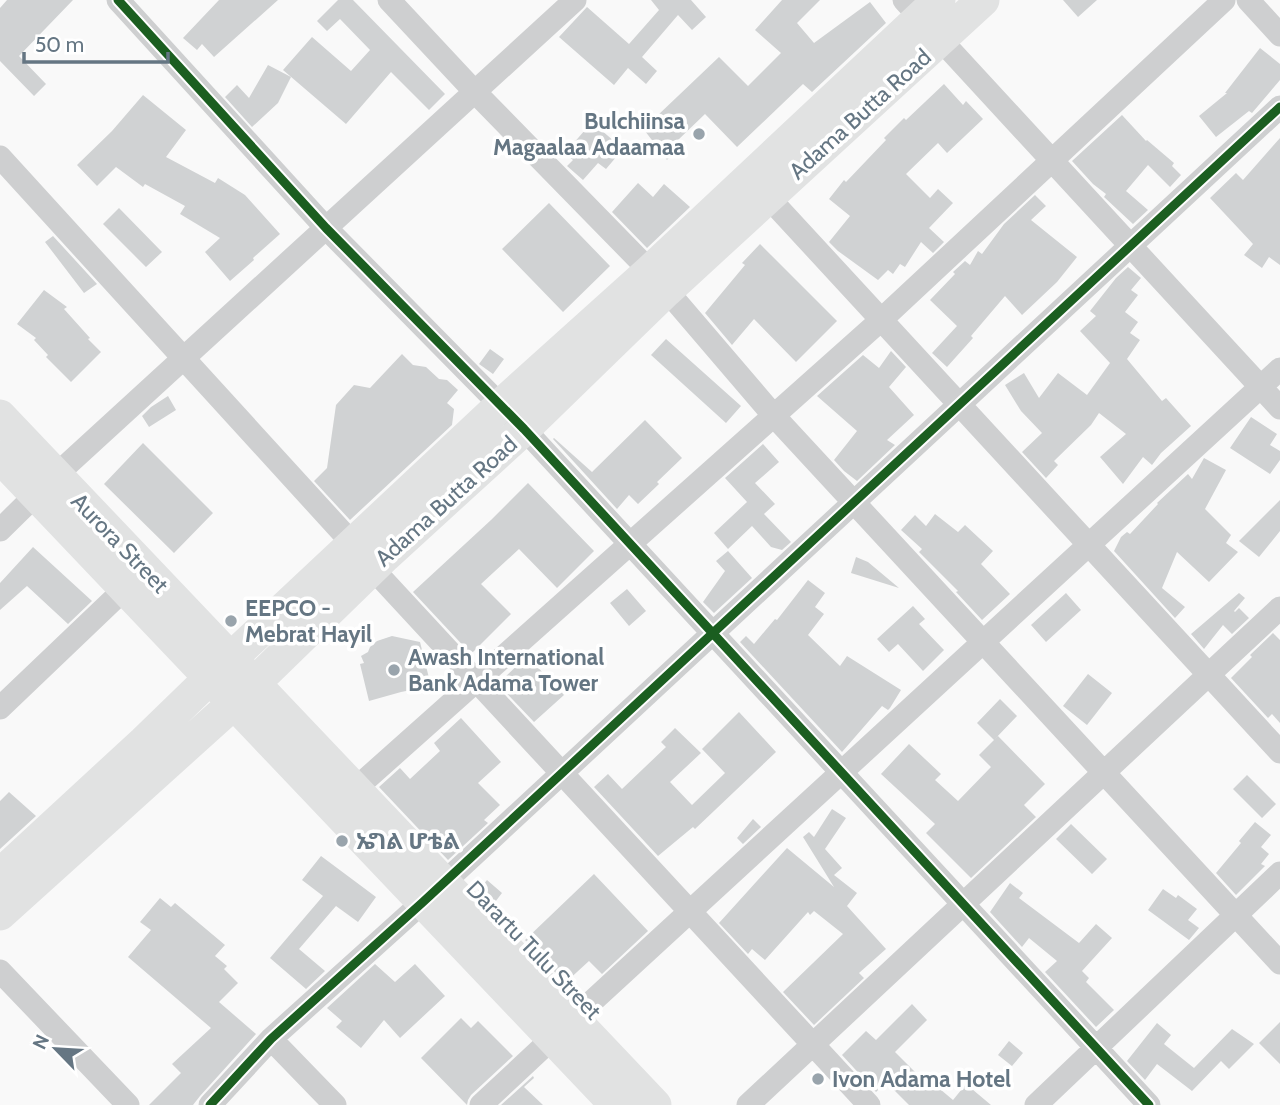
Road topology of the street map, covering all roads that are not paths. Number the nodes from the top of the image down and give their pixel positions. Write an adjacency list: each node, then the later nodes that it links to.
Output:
1 (118, 0): 14 (street)
2 (389, 0): 9 (street)
3 (575, 0): 9 (street)
4 (983, 0): 7 (street, Adama Butta Road)
5 (1224, 0): 12 (street)
6 (1248, 0): 8 (street)
7 (926, 15): 12 (street); 13 (street, Adama Butta Road); 16 (street, Adama Butta Road)
8 (1280, 35)
9 (475, 92): 14 (street); 16 (street)
10 (1280, 107): 15 (street)
11 (0, 157): 18 (street)
12 (1051, 160): 15 (street); 17 (street)
13 (768, 197): 16 (street, Adama Butta Road); 17 (street)
14 (326, 228): 18 (street); 22 (street)
15 (1130, 246): 20 (street); 21 (street)
16 (658, 281): 22 (street, Adama Butta Road); 25 (street); 26 (street, Adama Butta Road)
17 (881, 320): 21 (street); 25 (street)
18 (183, 359): 28 (street); 33 (street)
19 (1280, 369): 20 (street)
20 (1261, 387): 23 (street); 32 (street)
21 (959, 405): 29 (street); 32 (street)
22 (500, 406): 26 (street); 33 (street, Adama Butta Road)
23 (1280, 408)
24 (0, 416): 28 (street, Aurora Street)
25 (774, 416): 29 (street); 31 (street)
26 (524, 429): 31 (street); 33 (street, Adama Butta Road)
27 (0, 457): 28 (street, Aurora Street)
28 (46, 485): 30 (street); 34 (street, Aurora Street)
29 (854, 502): 36 (street); 37 (street)
30 (0, 530)
31 (630, 544): 36 (street); 40 (street)
32 (1089, 545): 37 (street); 38 (street)
33 (362, 556): 39 (street, Adama Butta Road); 40 (street)
34 (135, 579): 39 (street, Aurora Street); 41 (street)
35 (1280, 608): 38 (street)
36 (713, 633): 43 (street); 45 (street)
37 (983, 642): 43 (street); 44 (street)
38 (1209, 675): 42 (street); 44 (street)
39 (234, 678): 46 (street, Darartu Tulu Street); 48 (street, Adama Butta Road); 52 (street, Adama Butta Road)
40 (476, 681): 45 (street); 46 (street)
41 (0, 708)
42 (1280, 752)
43 (842, 772): 50 (street); 51 (street)
44 (1104, 773): 50 (street); 53 (street)
45 (562, 774): 49 (street); 51 (street)
46 (344, 798): 49 (street, Darartu Tulu Street)
47 (1280, 873): 53 (street)
48 (0, 875)
49 (434, 893): 56 (street, Darartu Tulu Street); 57 (street)
50 (963, 904): 58 (street); 59 (street)
51 (690, 912): 56 (street); 58 (street)
52 (0, 914)
53 (1236, 915): 54 (street); 59 (street)
54 (1280, 963)
55 (0, 971): 60 (street)
56 (563, 1028): 63 (street); 64 (street, Darartu Tulu Street); 65 (street, Darartu Tulu Street)
57 (271, 1039): 61 (street); 62 (street)
58 (813, 1044): 66 (street); 67 (street)
59 (1096, 1048): 68 (street); 69 (street)
60 (128, 1105)
61 (210, 1105)
62 (335, 1105)
63 (481, 1105)
64 (616, 1105)
65 (655, 1105)
66 (748, 1105)
67 (869, 1105)
68 (1036, 1105)
69 (1149, 1105)

